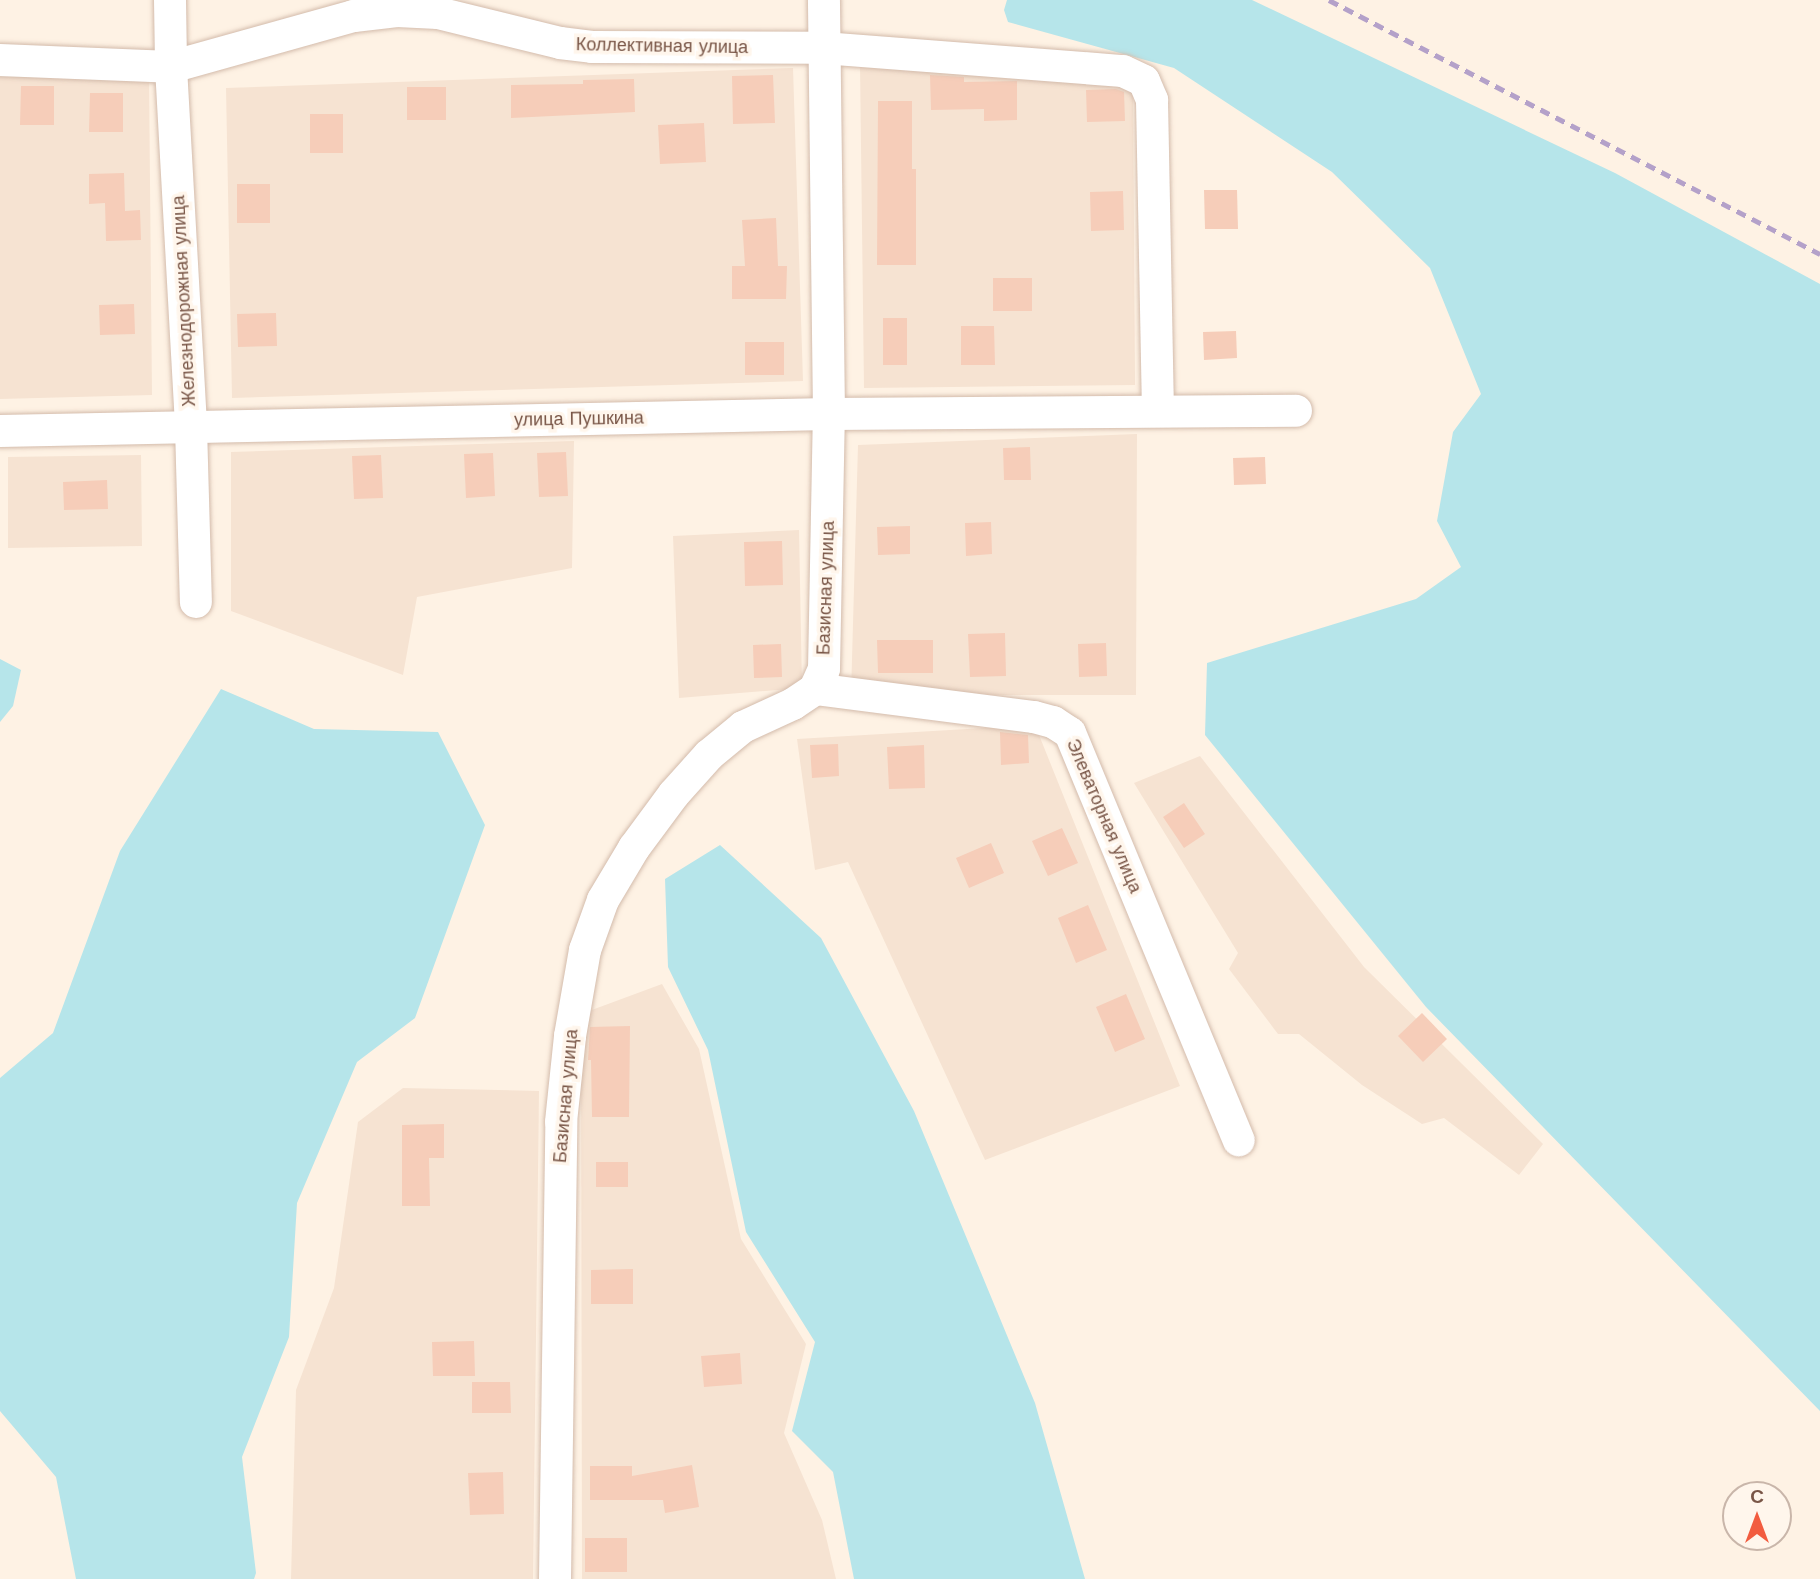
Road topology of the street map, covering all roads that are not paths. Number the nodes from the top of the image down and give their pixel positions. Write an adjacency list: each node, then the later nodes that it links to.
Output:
1 (170, 0): 5 (street, Железнодорожная улица)
2 (824, 0): 3 (street, Базисная улица)
3 (823, 48): 5 (street, Коллективная улица); 6 (street, Коллективная улица); 8 (street, Базисная улица)
4 (0, 60): 5 (street, Коллективная улица)
5 (171, 67): 9 (street, Железнодорожная улица)
6 (1158, 411): 7 (street, улица Пушкина); 8 (street, улица Пушкина)
7 (1296, 411)
8 (829, 414): 9 (street, улица Пушкина); 12 (street, Базисная улица)
9 (191, 427): 10 (street, улица Пушкина); 11 (street, Железнодорожная улица)
10 (0, 430)
11 (196, 602)
12 (815, 688): 13 (street, Элеваторная улица); 14 (street, Базисная улица)
13 (1238, 1140)
14 (555, 1579)

